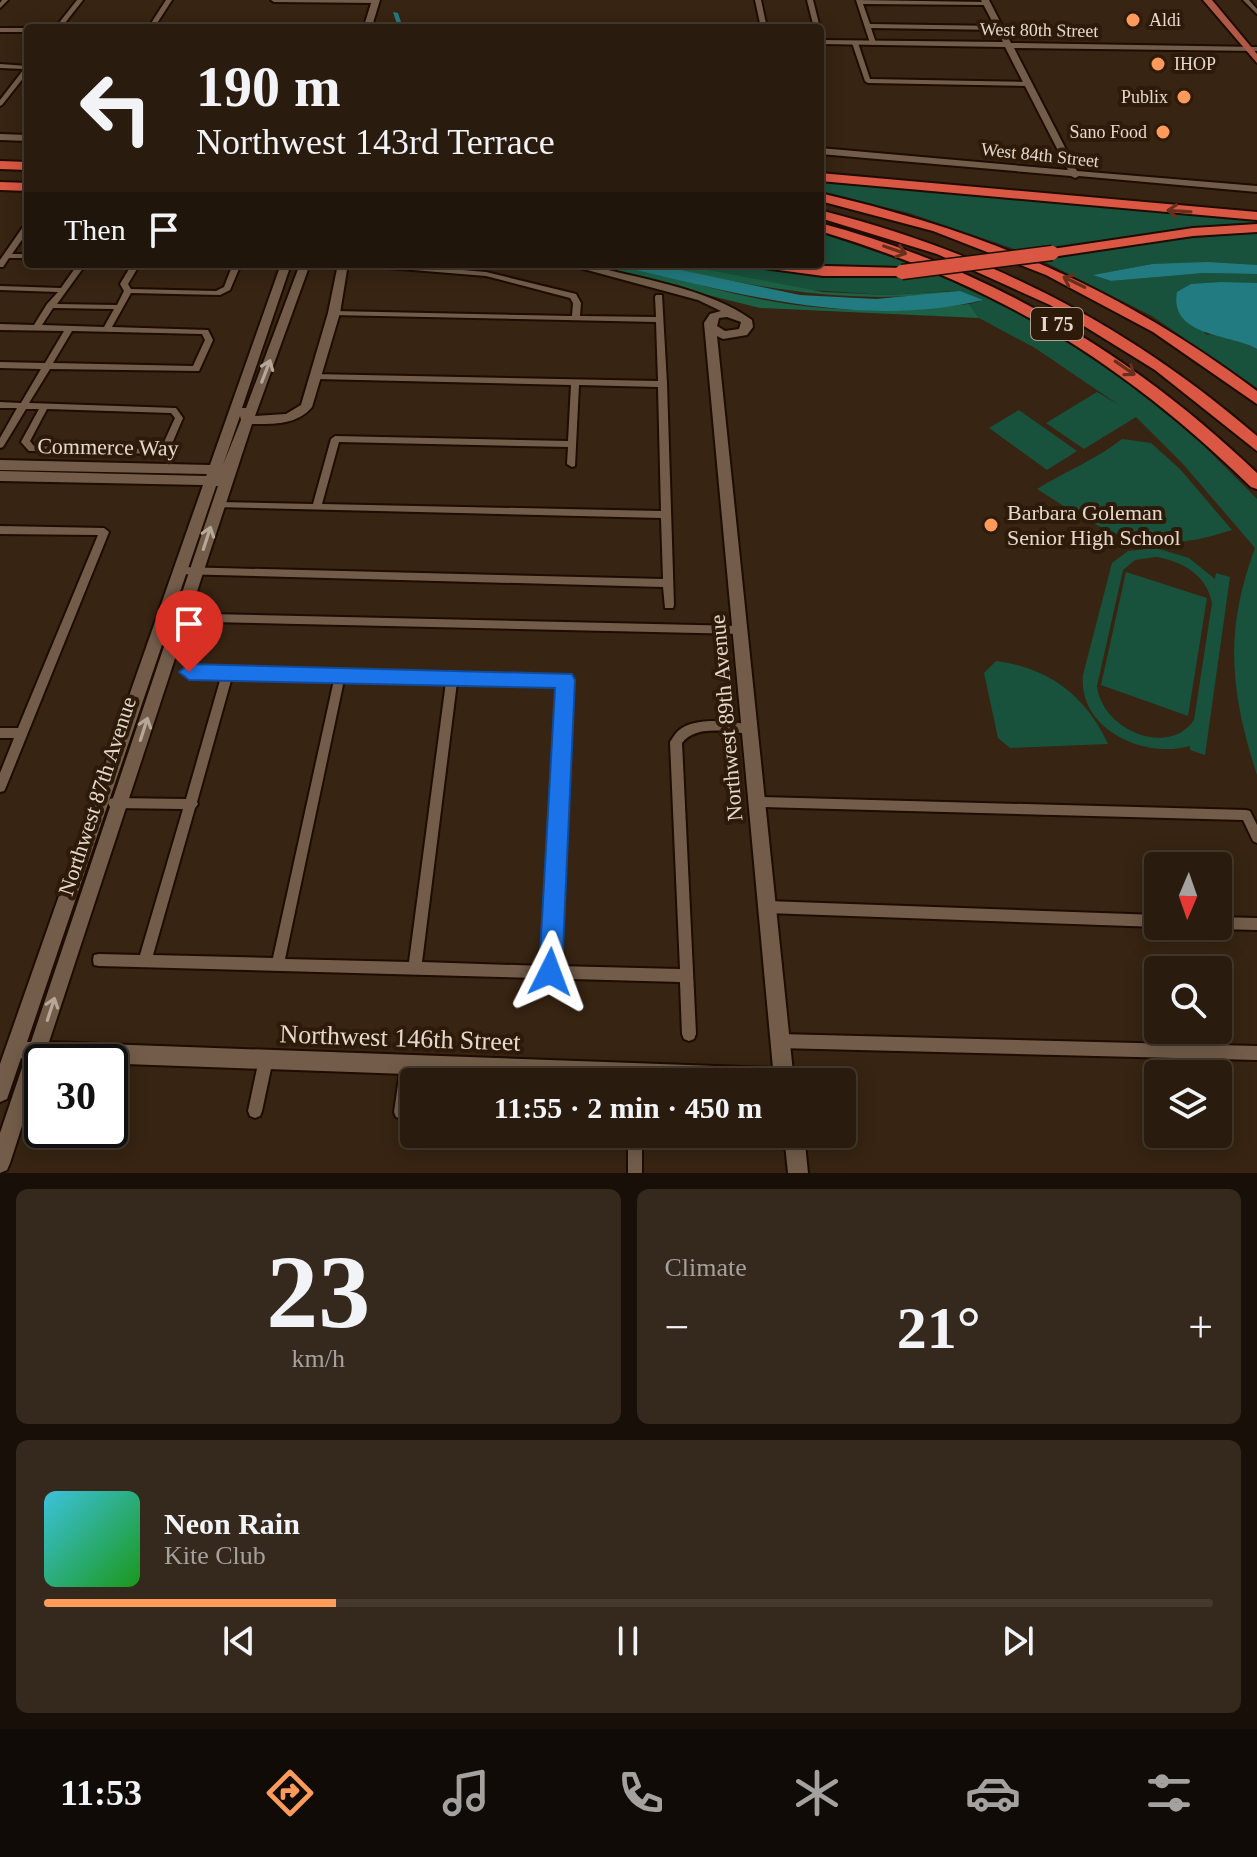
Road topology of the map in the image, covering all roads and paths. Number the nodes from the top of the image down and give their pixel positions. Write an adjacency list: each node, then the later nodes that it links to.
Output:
1 (5, 0): 13 (street)
2 (80, 0): 15 (street)
3 (169, 0): 16 (street)
4 (274, 0): 10 (street)
5 (758, 0): 18 (street)
6 (810, 0): 19 (street)
7 (1207, 0): 28 (main road)
8 (1215, 0): 28 (main road)
9 (1246, 0): 14 (street)
10 (376, 1): 17 (street)
11 (859, 1): 12 (street); 20 (street)
12 (986, 2): 21 (street)
13 (0, 6)
14 (1257, 12)
15 (61, 24)
16 (154, 24)
17 (369, 24)
18 (763, 24)
19 (816, 24)
20 (868, 26): 21 (street); 26 (street)
21 (999, 28): 27 (street)
22 (0, 30): 23 (street)
23 (24, 30)
24 (824, 42): 25 (street, West 80th Street)
25 (855, 43): 26 (street, West 80th Street); 33 (street)
26 (873, 43): 27 (street, West 80th Street)
27 (1008, 45): 28 (street, West 80th Street); 33 (street)
28 (1254, 49): 29 (main road)
29 (1257, 60)
30 (0, 66): 31 (street)
31 (24, 68)
32 (24, 73): 34 (street)
33 (1028, 84): 40 (street)
34 (0, 104)
35 (0, 137): 36 (street)
36 (24, 138)
37 (824, 151): 40 (street, West 84th Street)
38 (0, 165): 39 (highway)
39 (24, 166)
40 (1075, 175): 46 (street, West 84th Street)
41 (0, 176): 42 (highway)
42 (24, 176)
43 (824, 177): 50 (highway, one-way to 43)
44 (0, 186): 45 (highway)
45 (24, 187)
46 (1257, 189)
47 (824, 198): 90 (highway, I 75, one-way to 47)
48 (824, 210): 95 (highway)
49 (824, 216): 98 (highway)
50 (1257, 216)
51 (824, 228): 104 (highway, I 75, one-way to 104)
52 (1257, 228): 65 (highway, bridge)
53 (24, 232): 54 (street)
54 (7, 256): 55 (street); 56 (street)
55 (24, 256)
56 (0, 265)
57 (80, 268): 67 (street)
58 (134, 268): 68 (street)
59 (235, 268): 68 (street)
60 (285, 268): 87 (street, Northwest 87th Avenue)
61 (304, 268): 94 (street, Northwest 87th Avenue, one-way to 61)
62 (342, 268): 73 (street)
63 (403, 268): 75 (street)
64 (586, 268): 70 (street)
65 (794, 268)
66 (0, 288): 67 (street)
67 (60, 290): 71 (street)
68 (128, 291): 72 (street)
69 (659, 297): 76 (street)
70 (702, 298): 74 (street); 77 (street, Northwest 89th Avenue)
71 (50, 306): 72 (street); 79 (street)
72 (119, 307): 81 (street)
73 (334, 313): 75 (street); 86 (street)
74 (734, 313): 77 (street); 82 (street)
75 (576, 318): 76 (street)
76 (660, 320): 89 (street)
77 (711, 321): 82 (street); 83 (street, Northwest 89th Avenue)
78 (0, 327): 79 (street)
79 (36, 328): 80 (street)
80 (69, 329): 81 (street); 85 (street)
81 (107, 329): 85 (street)
82 (734, 336): 83 (street)
83 (714, 350): 115 (street, Northwest 89th Avenue)
84 (0, 365): 85 (street)
85 (48, 366): 92 (street)
86 (316, 376): 88 (street); 94 (street)
87 (247, 379): 94 (street); 101 (street, Northwest 87th Avenue)
88 (575, 382): 89 (street); 96 (street)
89 (663, 384): 107 (street)
90 (1257, 399)
91 (1, 406): 92 (street)
92 (24, 406): 93 (street); 97 (street)
93 (45, 406): 93 (street)
94 (247, 420): 103 (street, Northwest 87th Avenue)
95 (1257, 432)
96 (572, 444): 99 (street); 106 (street)
97 (0, 445)
98 (1257, 445)
99 (572, 464)
100 (0, 465): 101 (street, Commerce Way)
101 (213, 475): 102 (street, Commerce Way); 103 (street); 109 (street, Northwest 87th Avenue)
102 (0, 476)
103 (228, 476): 105 (street, Northwest 87th Avenue)
104 (1257, 483)
105 (218, 505): 106 (street); 110 (street, Northwest 87th Avenue, one-way to 105)
106 (317, 506): 107 (street)
107 (667, 515): 111 (street)
108 (0, 530): 122 (street)
109 (180, 571): 110 (street); 113 (street, Northwest 87th Avenue)
110 (196, 571): 111 (street); 114 (street, Northwest 87th Avenue)
111 (668, 583): 112 (street)
112 (669, 605)
113 (164, 617): 114 (street); 125 (street, Northwest 87th Avenue)
114 (181, 617): 115 (street); 126 (street, Northwest 87th Avenue, one-way to 114)
115 (742, 630): 120 (street, Northwest 89th Avenue)
116 (189, 672): 117 (street)
117 (228, 673): 118 (street); 127 (street)
118 (340, 675): 119 (street); 135 (street)
119 (452, 677): 136 (street); 137 (street)
120 (750, 729): 124 (street, Northwest 89th Avenue); 138 (street)
121 (0, 733): 122 (street)
122 (22, 733): 123 (street)
123 (0, 787)
124 (758, 802): 128 (street); 129 (street, Northwest 89th Avenue)
125 (100, 803): 126 (street); 142 (street, Northwest 87th Avenue)
126 (120, 803): 127 (street); 141 (street, Northwest 87th Avenue, one-way to 126)
127 (192, 804): 134 (street)
128 (1257, 837)
129 (767, 907): 130 (street); 140 (street, Northwest 89th Avenue)
130 (1144, 920)
131 (1232, 923): 132 (street)
132 (1257, 924)
133 (99, 960): 134 (street)
134 (145, 961): 135 (street)
135 (278, 963): 136 (street)
136 (415, 967): 137 (street)
137 (550, 972): 138 (street)
138 (687, 976): 139 (street)
139 (689, 1034)
140 (779, 1041): 145 (street); 150 (street, Northwest 89th Avenue)
141 (39, 1044)
142 (14, 1050): 143 (street, Northwest 146th Street); 152 (street, Northwest 87th Avenue)
143 (24, 1050)
144 (128, 1053): 146 (street, Northwest 146th Street)
145 (1257, 1053)
146 (266, 1059): 147 (street, Northwest 146th Street); 153 (street)
147 (408, 1064): 148 (street); 149 (street, Northwest 146th Street)
148 (407, 1068)
149 (478, 1068)
150 (782, 1068)
151 (24, 1090): 156 (street, Northwest 87th Avenue)
152 (0, 1092)
153 (255, 1111)
154 (635, 1148): 157 (street)
155 (795, 1148): 158 (street)
156 (0, 1163)
157 (635, 1173)
158 (798, 1173)

